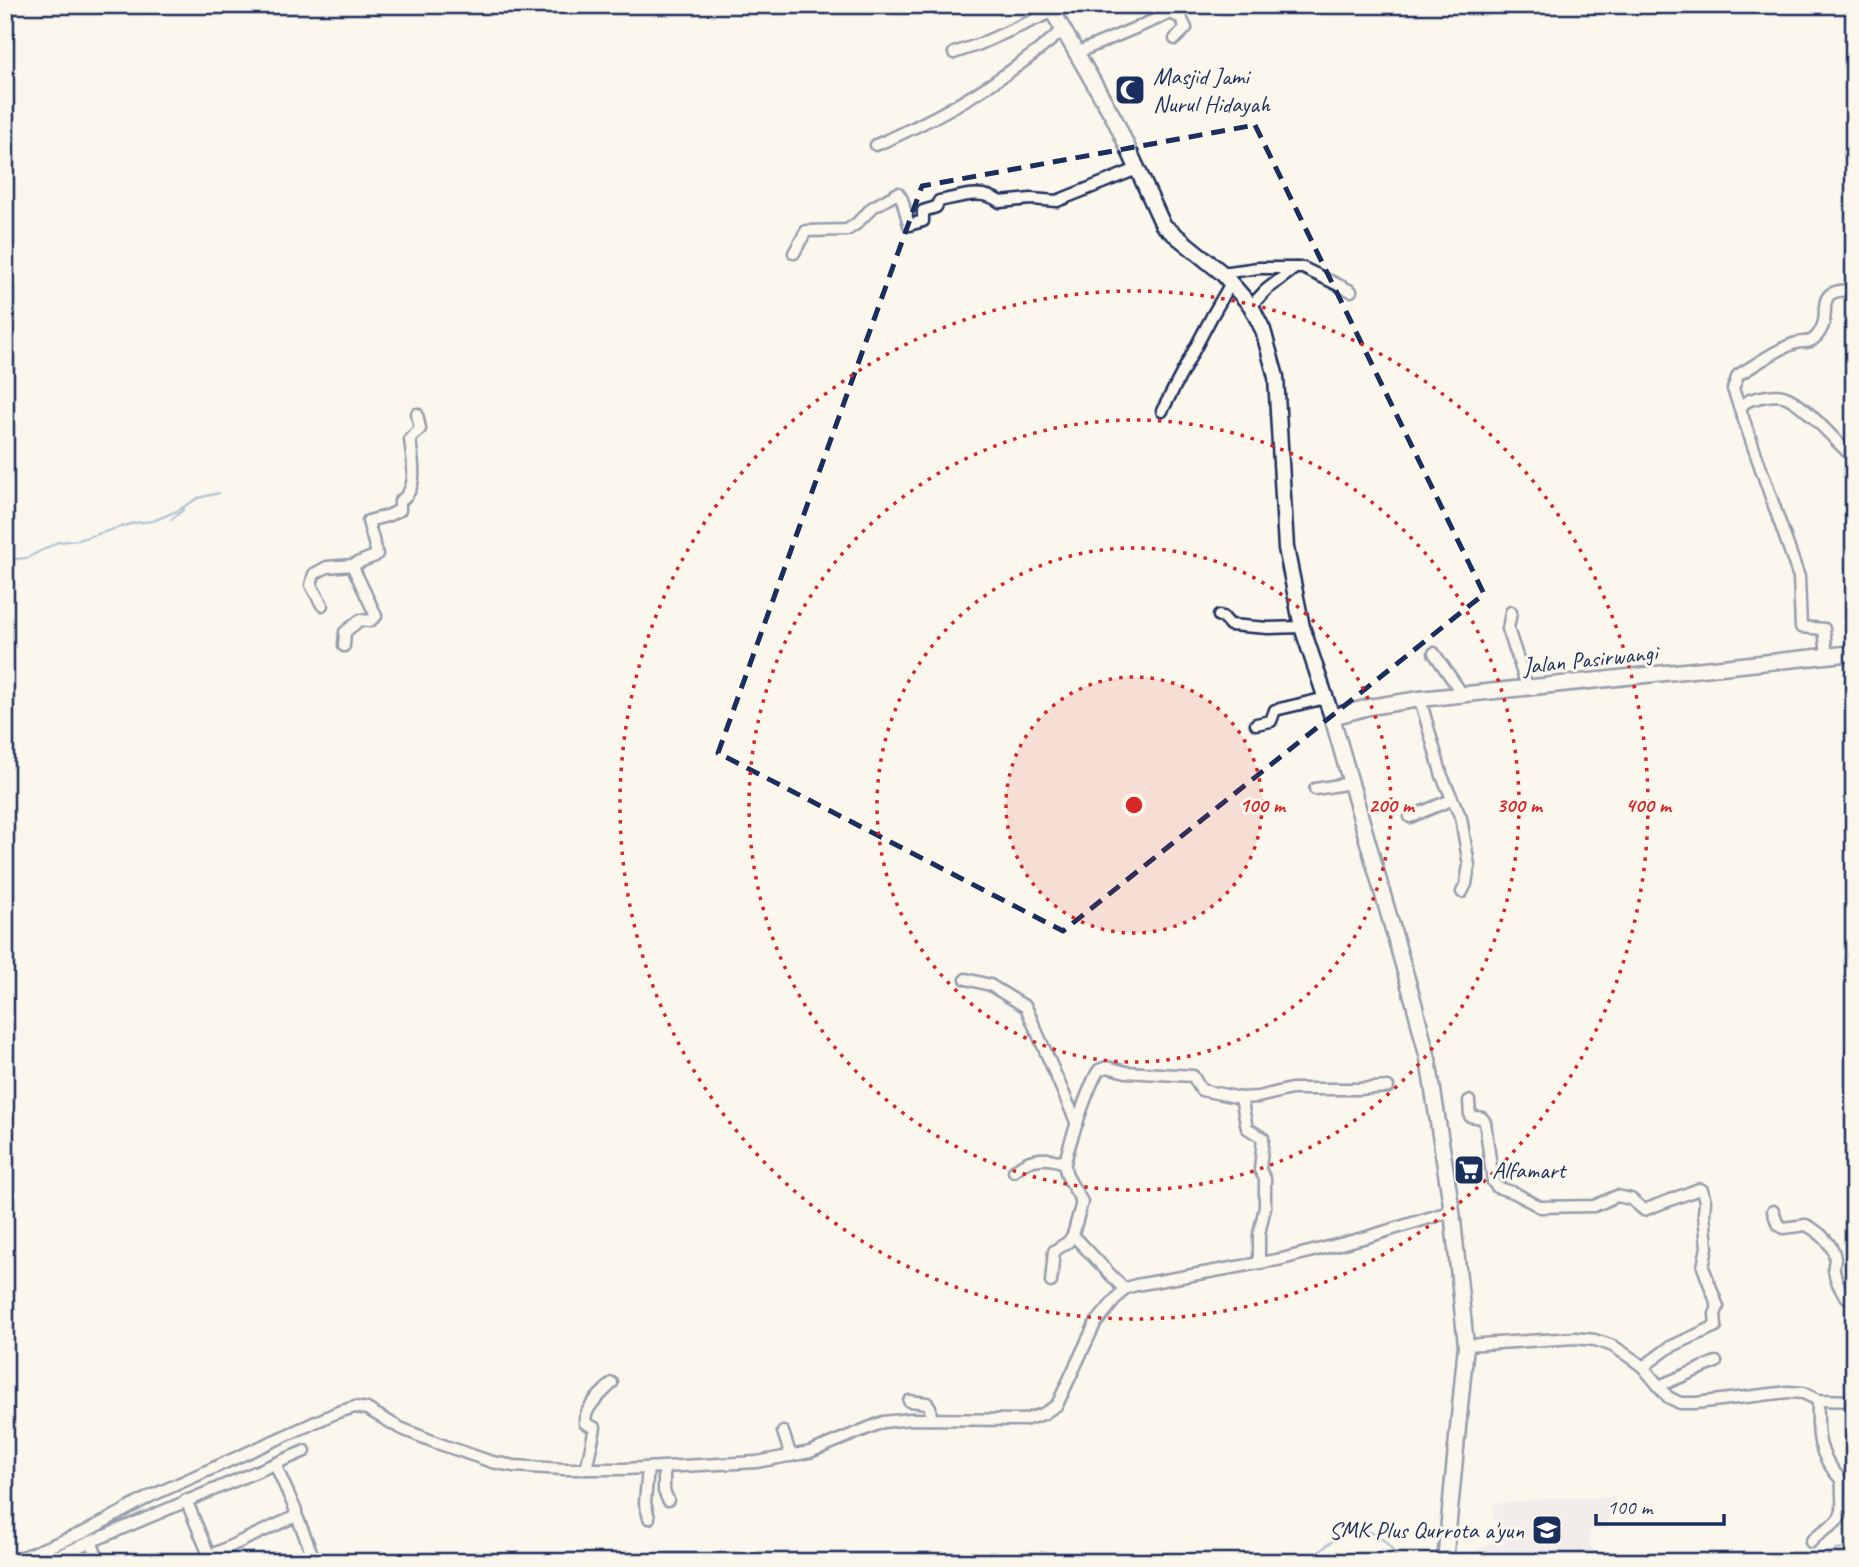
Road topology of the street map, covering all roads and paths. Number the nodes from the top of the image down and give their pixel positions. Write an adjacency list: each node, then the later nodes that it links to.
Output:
1 (1051, 9): 3 (main road); 5 (street)
2 (1169, 9): 4 (street); 6 (street)
3 (1062, 31): 6 (main road); 7 (street)
4 (1175, 40)
5 (954, 53)
6 (1076, 53): 8 (main road)
7 (877, 145)
8 (1137, 169): 9 (street); 11 (main road)
9 (794, 253)
10 (1295, 268): 11 (street); 13 (street); 14 (street)
11 (1227, 278): 14 (main road); 16 (street)
12 (1854, 290): 15 (street)
13 (1351, 291)
14 (1251, 306): 23 (main road)
15 (1741, 407): 18 (street); 27 (street)
16 (1162, 411)
17 (417, 414): 19 (street)
18 (1854, 458)
19 (352, 565): 20 (street); 24 (street)
20 (322, 605)
21 (1511, 612): 28 (street)
22 (1219, 616): 23 (street)
23 (1302, 627): 30 (main road)
24 (344, 646)
25 (1434, 653): 29 (street)
26 (1854, 653): 27 (main road, Jalan Pasirwangi)
27 (1827, 656): 28 (main road, Jalan Pasirwangi)
28 (1528, 689): 29 (main road, Jalan Pasirwangi)
29 (1463, 695): 31 (main road, Jalan Pasirwangi)
30 (1326, 698): 32 (main road); 33 (street)
31 (1420, 699): 32 (main road, Jalan Pasirwangi); 36 (street)
32 (1332, 717): 34 (main road)
33 (1256, 724)
34 (1351, 783): 35 (street); 46 (main road)
35 (1315, 789)
36 (1451, 800): 37 (street); 38 (street)
37 (1409, 817)
38 (1462, 892)
39 (965, 979): 43 (street)
40 (1388, 1087): 41 (street)
41 (1241, 1098): 43 (street); 49 (street)
42 (1469, 1101): 55 (street)
43 (1077, 1125): 44 (street)
44 (1064, 1163): 45 (street); 48 (street)
45 (1014, 1171)
46 (1452, 1211): 49 (street); 53 (main road)
47 (1773, 1211): 52 (street)
48 (1073, 1235): 50 (street); 51 (street)
49 (1259, 1263): 51 (street)
50 (1051, 1282)
51 (1124, 1289): 61 (street)
52 (1854, 1303)
53 (1466, 1345): 55 (street); 82 (main road)
54 (1716, 1362): 57 (street)
55 (1643, 1367): 57 (street)
56 (612, 1383): 68 (street)
57 (1659, 1386): 58 (street)
58 (1818, 1400): 60 (street); 74 (street)
59 (909, 1401): 61 (street)
60 (1854, 1401)
61 (931, 1419): 64 (street)
62 (783, 1432): 64 (street)
63 (305, 1451): 65 (street)
64 (791, 1456): 67 (street)
65 (275, 1464): 69 (street); 71 (street)
66 (648, 1468): 67 (street); 68 (street); 72 (street)
67 (664, 1468): 70 (street)
68 (586, 1469): 76 (street)
69 (186, 1500): 73 (street); 75 (street)
70 (668, 1500)
71 (296, 1514): 75 (street); 77 (street)
72 (649, 1518)
73 (91, 1542): 79 (street); 80 (street)
74 (1811, 1542)
75 (209, 1555): 81 (street)
76 (24, 1559): 78 (street)
77 (315, 1561)
78 (10, 1562)
79 (43, 1562)
80 (100, 1562)
81 (196, 1562)
82 (1445, 1562)

